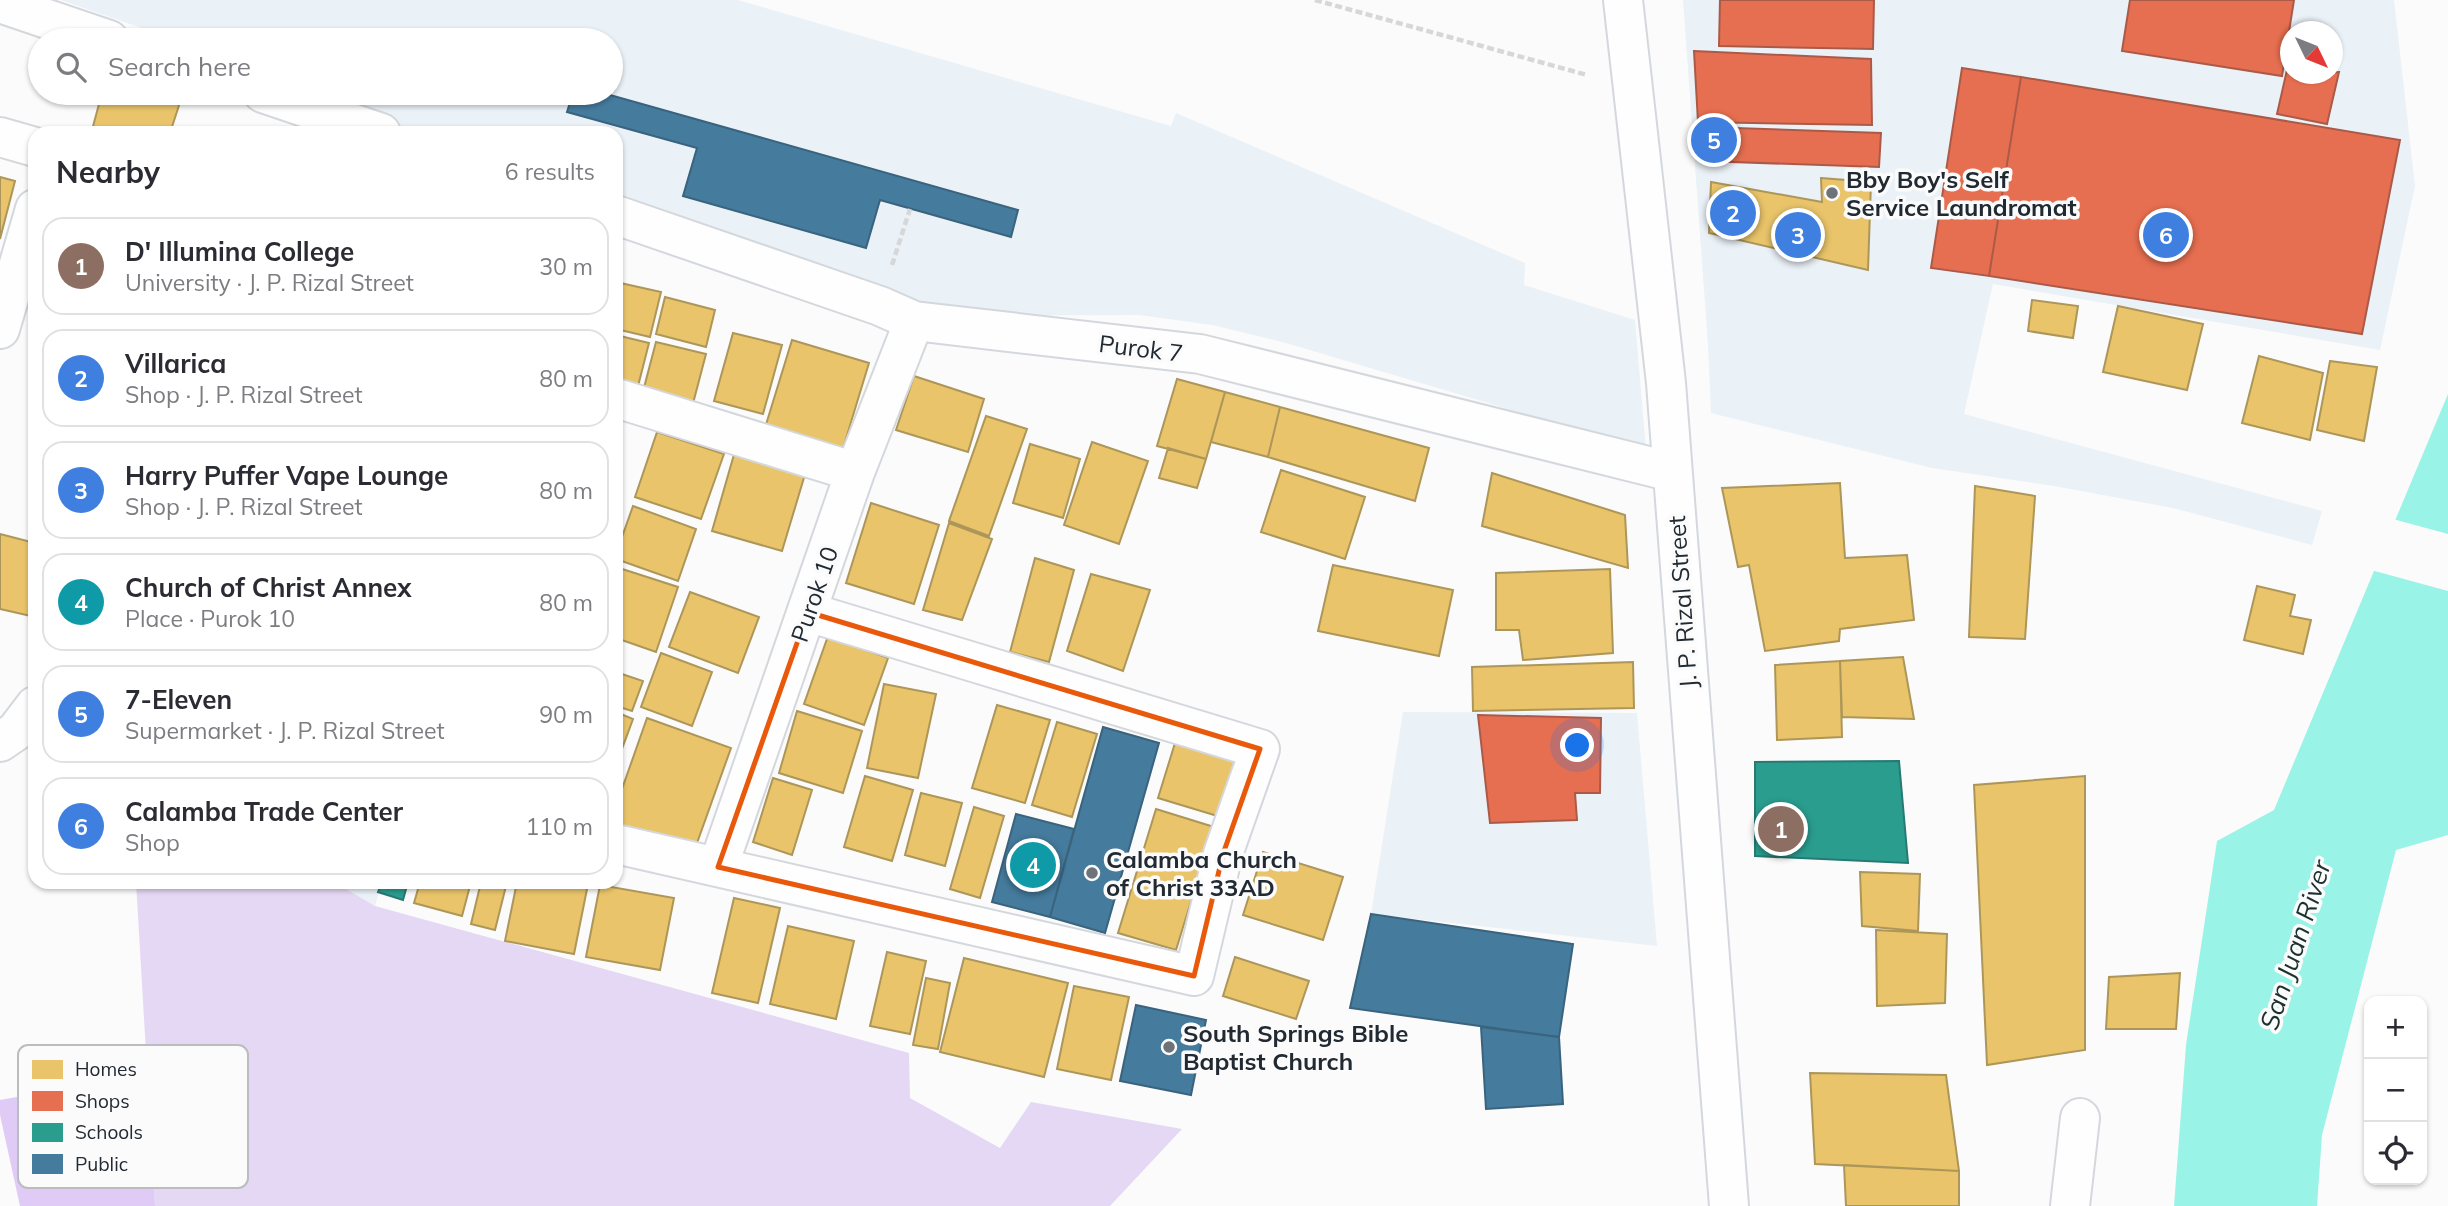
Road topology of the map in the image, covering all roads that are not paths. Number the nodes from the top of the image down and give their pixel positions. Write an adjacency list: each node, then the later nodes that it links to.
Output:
1 (1622, 0): 14 (street, J. P. Rizal Street)
2 (0, 3): 3 (street)
3 (74, 28)
4 (298, 105): 5 (street)
5 (360, 126)
6 (0, 137): 7 (street)
7 (28, 145)
8 (623, 217): 10 (street, Purok 7)
9 (28, 233): 11 (street)
10 (914, 321): 13 (street, Purok 10); 14 (street, Purok 7)
11 (0, 329)
12 (623, 408): 13 (street)
13 (855, 472): 15 (street, Purok 10)
14 (1672, 472): 21 (street, J. P. Rizal Street)
15 (808, 612): 19 (street, Purok 10); 19 (street)
16 (28, 715): 17 (street)
17 (0, 742)
18 (623, 846): 19 (street)
19 (718, 867)
20 (2080, 1118): 22 (street)
21 (1729, 1206)
22 (2070, 1206)

